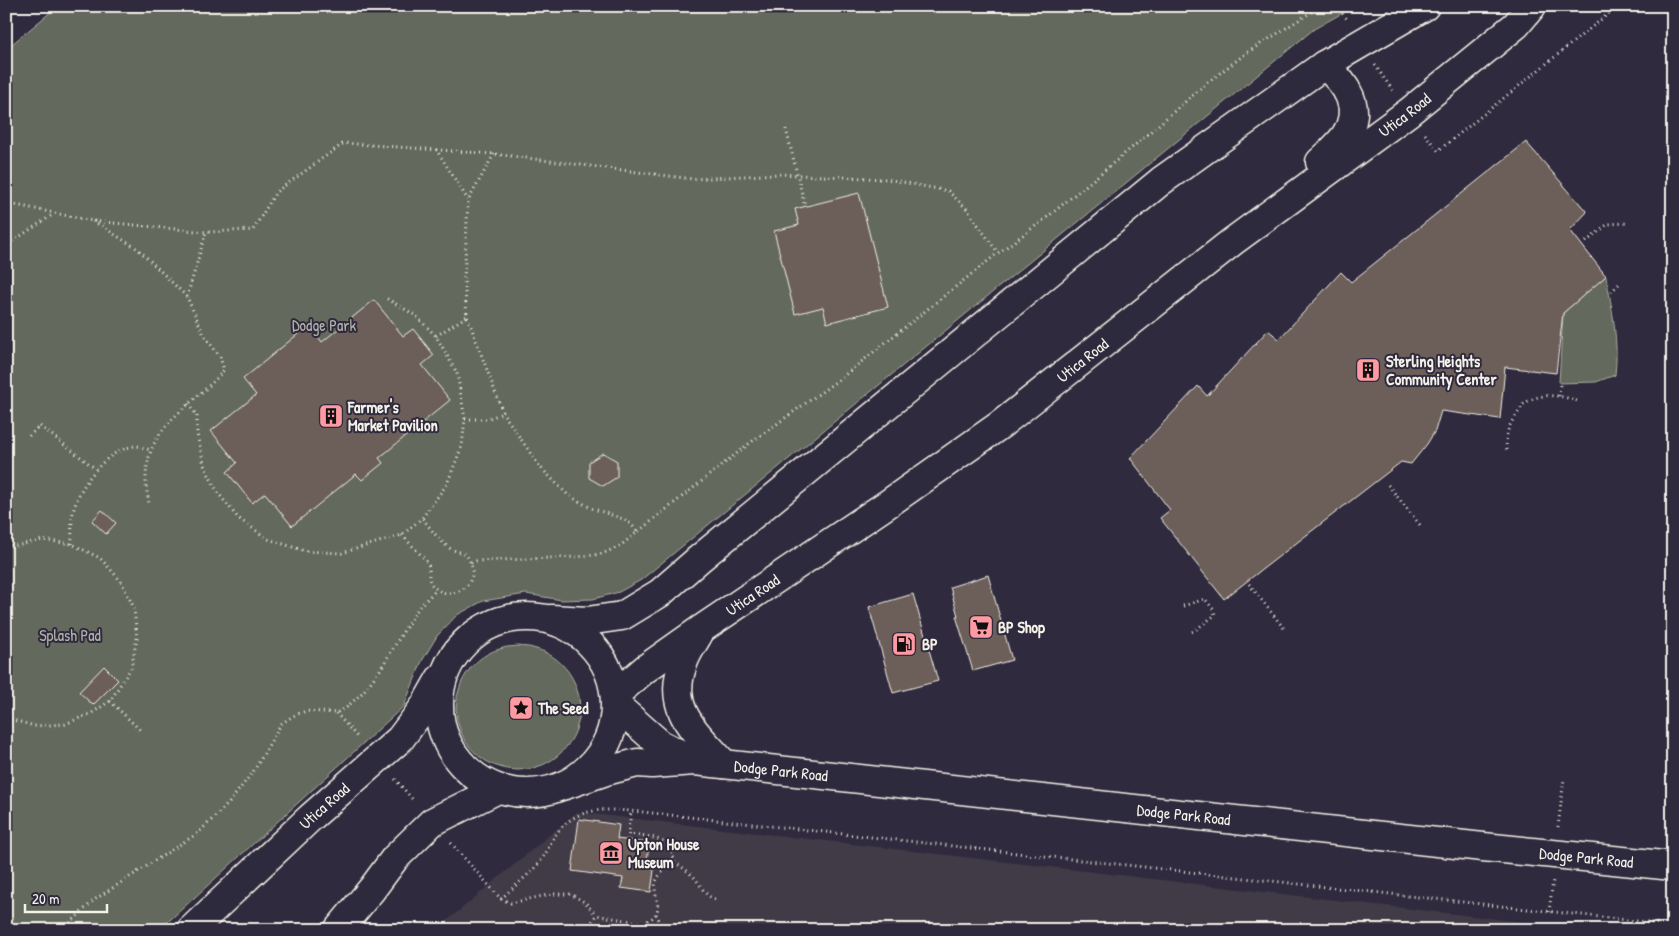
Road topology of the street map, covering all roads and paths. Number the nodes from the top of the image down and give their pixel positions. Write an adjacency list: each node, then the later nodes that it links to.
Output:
1 (1321, 6): 23 (path)
2 (1336, 6): 6 (path)
3 (1425, 6): 6 (street)
4 (1532, 6): 8 (street, Utica Road)
5 (1618, 6): 8 (path)
6 (1361, 42): 7 (street); 8 (path)
7 (1324, 65): 20 (street); 54 (street)
8 (1408, 112): 20 (street, Utica Road)
9 (786, 129): 12 (path)
10 (436, 149): 11 (path); 13 (path); 19 (path)
11 (494, 154): 12 (path); 13 (path)
12 (798, 174): 15 (path); 23 (path)
13 (468, 201): 28 (path)
14 (6, 203): 16 (path)
15 (805, 206)
16 (55, 214): 17 (path); 22 (path)
17 (93, 221): 19 (path); 26 (path)
18 (1627, 223): 21 (path)
19 (206, 232): 26 (path)
20 (1232, 242): 55 (street, Utica Road)
21 (1586, 242)
22 (6, 249)
23 (998, 253): 45 (path)
24 (1621, 282): 25 (path)
25 (1611, 292)
26 (187, 297): 33 (path)
27 (384, 297): 29 (path)
28 (467, 316): 29 (path); 34 (path)
29 (436, 336): 35 (path)
30 (1560, 385): 31 (path)
31 (1559, 397): 32 (path); 38 (path)
32 (1577, 401)
33 (188, 404): 37 (path); 46 (path)
34 (503, 413): 35 (path); 45 (path)
35 (465, 419): 42 (path)
36 (29, 436): 39 (path)
37 (151, 450): 39 (path); 41 (path)
38 (1507, 450)
39 (96, 469): 47 (path)
40 (1388, 485): 44 (path)
41 (149, 504)
42 (422, 518): 46 (path); 50 (path)
43 (8, 524): 48 (path)
44 (1420, 525)
45 (638, 532): 50 (path)
46 (402, 535): 52 (path)
47 (72, 544): 48 (path); 60 (path)
48 (11, 547): 49 (path)
49 (6, 550)
50 (471, 563): 52 (path)
51 (1249, 584): 56 (path)
52 (437, 589): 61 (path)
53 (1183, 606): 57 (path)
54 (551, 619): 58 (street); 59 (street)
55 (702, 628): 59 (street, Utica Road); 66 (street)
56 (1286, 631)
57 (1190, 632)
58 (445, 671): 64 (street, Utica Road); 69 (street)
59 (616, 700): 65 (street, Dodge Park Road); 68 (street)
60 (110, 701): 62 (path); 63 (path)
61 (336, 713): 64 (path); 84 (path)
62 (6, 718)
63 (141, 731)
64 (377, 760): 71 (path); 85 (street, Utica Road)
65 (695, 761): 66 (street, Dodge Park Road); 68 (street, Dodge Park Road)
66 (724, 764): 76 (street, Dodge Park Road)
67 (1564, 779): 72 (path)
68 (565, 785): 69 (street)
69 (498, 789): 71 (street)
70 (631, 812): 73 (path); 78 (path); 80 (path)
71 (432, 822): 78 (path); 86 (street)
72 (1558, 828)
73 (628, 834): 74 (path); 75 (path)
74 (628, 840)
75 (674, 862): 79 (path); 81 (path)
76 (1673, 866)
77 (1553, 877): 80 (path)
78 (501, 899): 82 (path)
79 (715, 899)
80 (1549, 912): 83 (path)
81 (656, 914): 82 (path); 88 (path)
82 (596, 915): 87 (path)
83 (1673, 925)
84 (63, 930)
85 (191, 930)
86 (338, 930)
87 (587, 930)
88 (664, 930)

